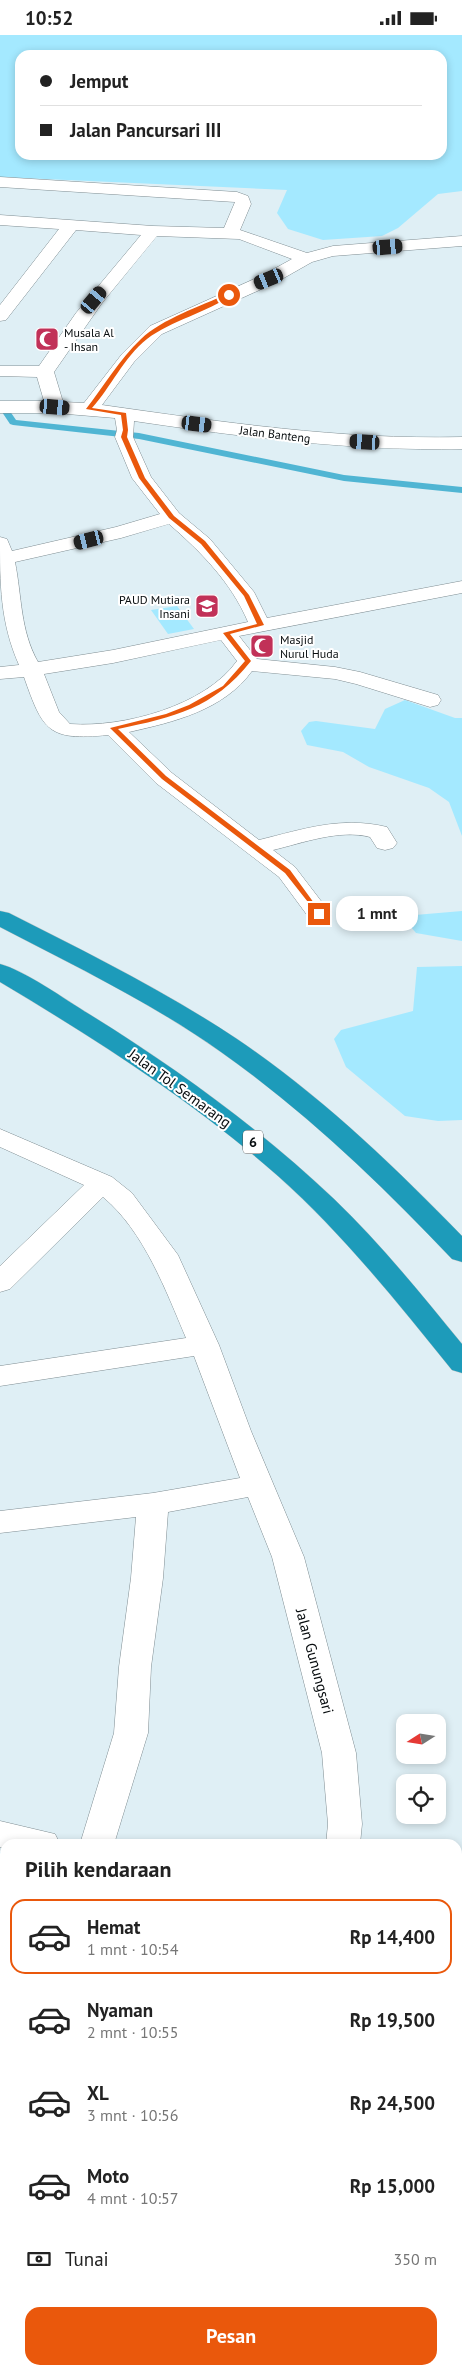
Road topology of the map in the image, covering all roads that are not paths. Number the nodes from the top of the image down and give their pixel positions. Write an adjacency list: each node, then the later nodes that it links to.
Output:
1 (0, 182): 5 (street)
2 (0, 219): 3 (street)
3 (72, 224): 4 (street); 8 (street)
4 (153, 231): 5 (street); 10 (street)
5 (230, 233): 7 (street)
6 (462, 241): 7 (street)
7 (306, 258): 13 (street)
8 (0, 316)
9 (0, 371): 10 (street)
10 (45, 372): 12 (street)
11 (8, 407): 12 (street, Jalan Banteng)
12 (55, 407): 13 (street, Jalan Banteng)
13 (88, 409): 14 (street, Jalan Banteng)
14 (124, 427): 15 (street, Jalan Banteng); 16 (street)
15 (462, 443)
16 (172, 517): 17 (street); 19 (street)
17 (3, 550): 22 (street)
18 (462, 587): 19 (street)
19 (260, 625): 20 (street)
20 (226, 633): 21 (street); 22 (street)
21 (247, 664): 24 (street); 25 (street)
22 (32, 670): 23 (street); 25 (street)
23 (0, 673)
24 (430, 700)
25 (113, 728): 27 (street)
26 (385, 843): 27 (street)
27 (254, 848): 28 (street)
28 (319, 914)
29 (0, 918): 33 (highway)
30 (0, 971): 36 (highway, Jalan Tol Semarang / 6)
31 (0, 1137): 32 (street, Jalan Gunungsari)
32 (102, 1183): 34 (street); 35 (street, Jalan Gunungsari)
33 (462, 1253)
34 (0, 1283)
35 (204, 1345): 37 (street); 38 (street, Jalan Gunungsari)
36 (462, 1363)
37 (0, 1376)
38 (257, 1485): 39 (street); 44 (street, Jalan Gunungsari)
39 (153, 1504): 40 (street); 43 (street)
40 (0, 1522)
41 (0, 1834): 42 (street)
42 (21, 1839)
43 (98, 1839)
44 (344, 1839)

